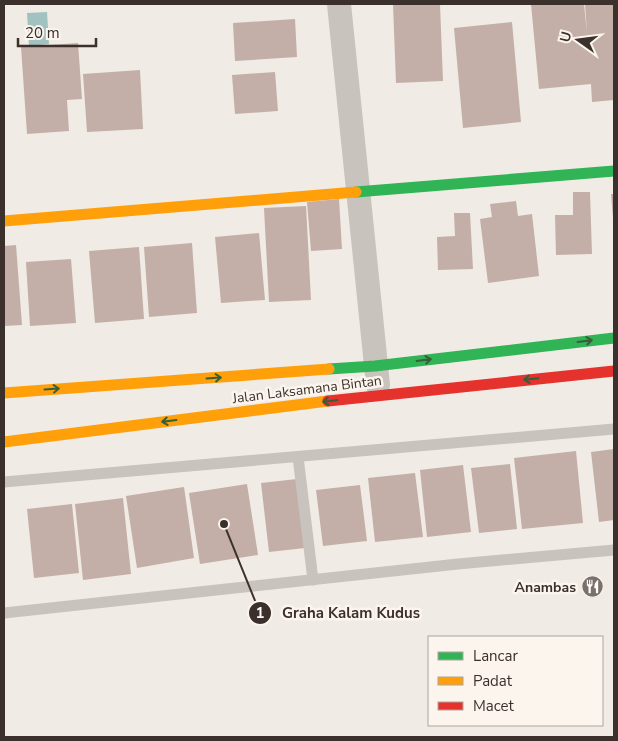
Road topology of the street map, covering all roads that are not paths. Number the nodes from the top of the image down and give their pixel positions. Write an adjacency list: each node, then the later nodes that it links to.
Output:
1 (339, 4): 3 (street)
2 (614, 171): 3 (main road)
3 (358, 193): 4 (main road); 6 (street)
4 (4, 221)
5 (614, 338): 6 (main road, Jalan Laksamana Bintan, one-way to 5)
6 (375, 366): 8 (main road, Jalan Laksamana Bintan, one-way to 6); 9 (street)
7 (614, 371): 9 (main road, Jalan Laksamana Bintan, one-way to 9)
8 (4, 393)
9 (379, 395): 11 (main road, Jalan Laksamana Bintan, one-way to 11)
10 (614, 428): 12 (lane)
11 (4, 442)
12 (298, 457): 13 (lane); 15 (lane)
13 (4, 482)
14 (614, 550): 15 (lane)
15 (313, 580): 16 (lane)
16 (4, 613)

